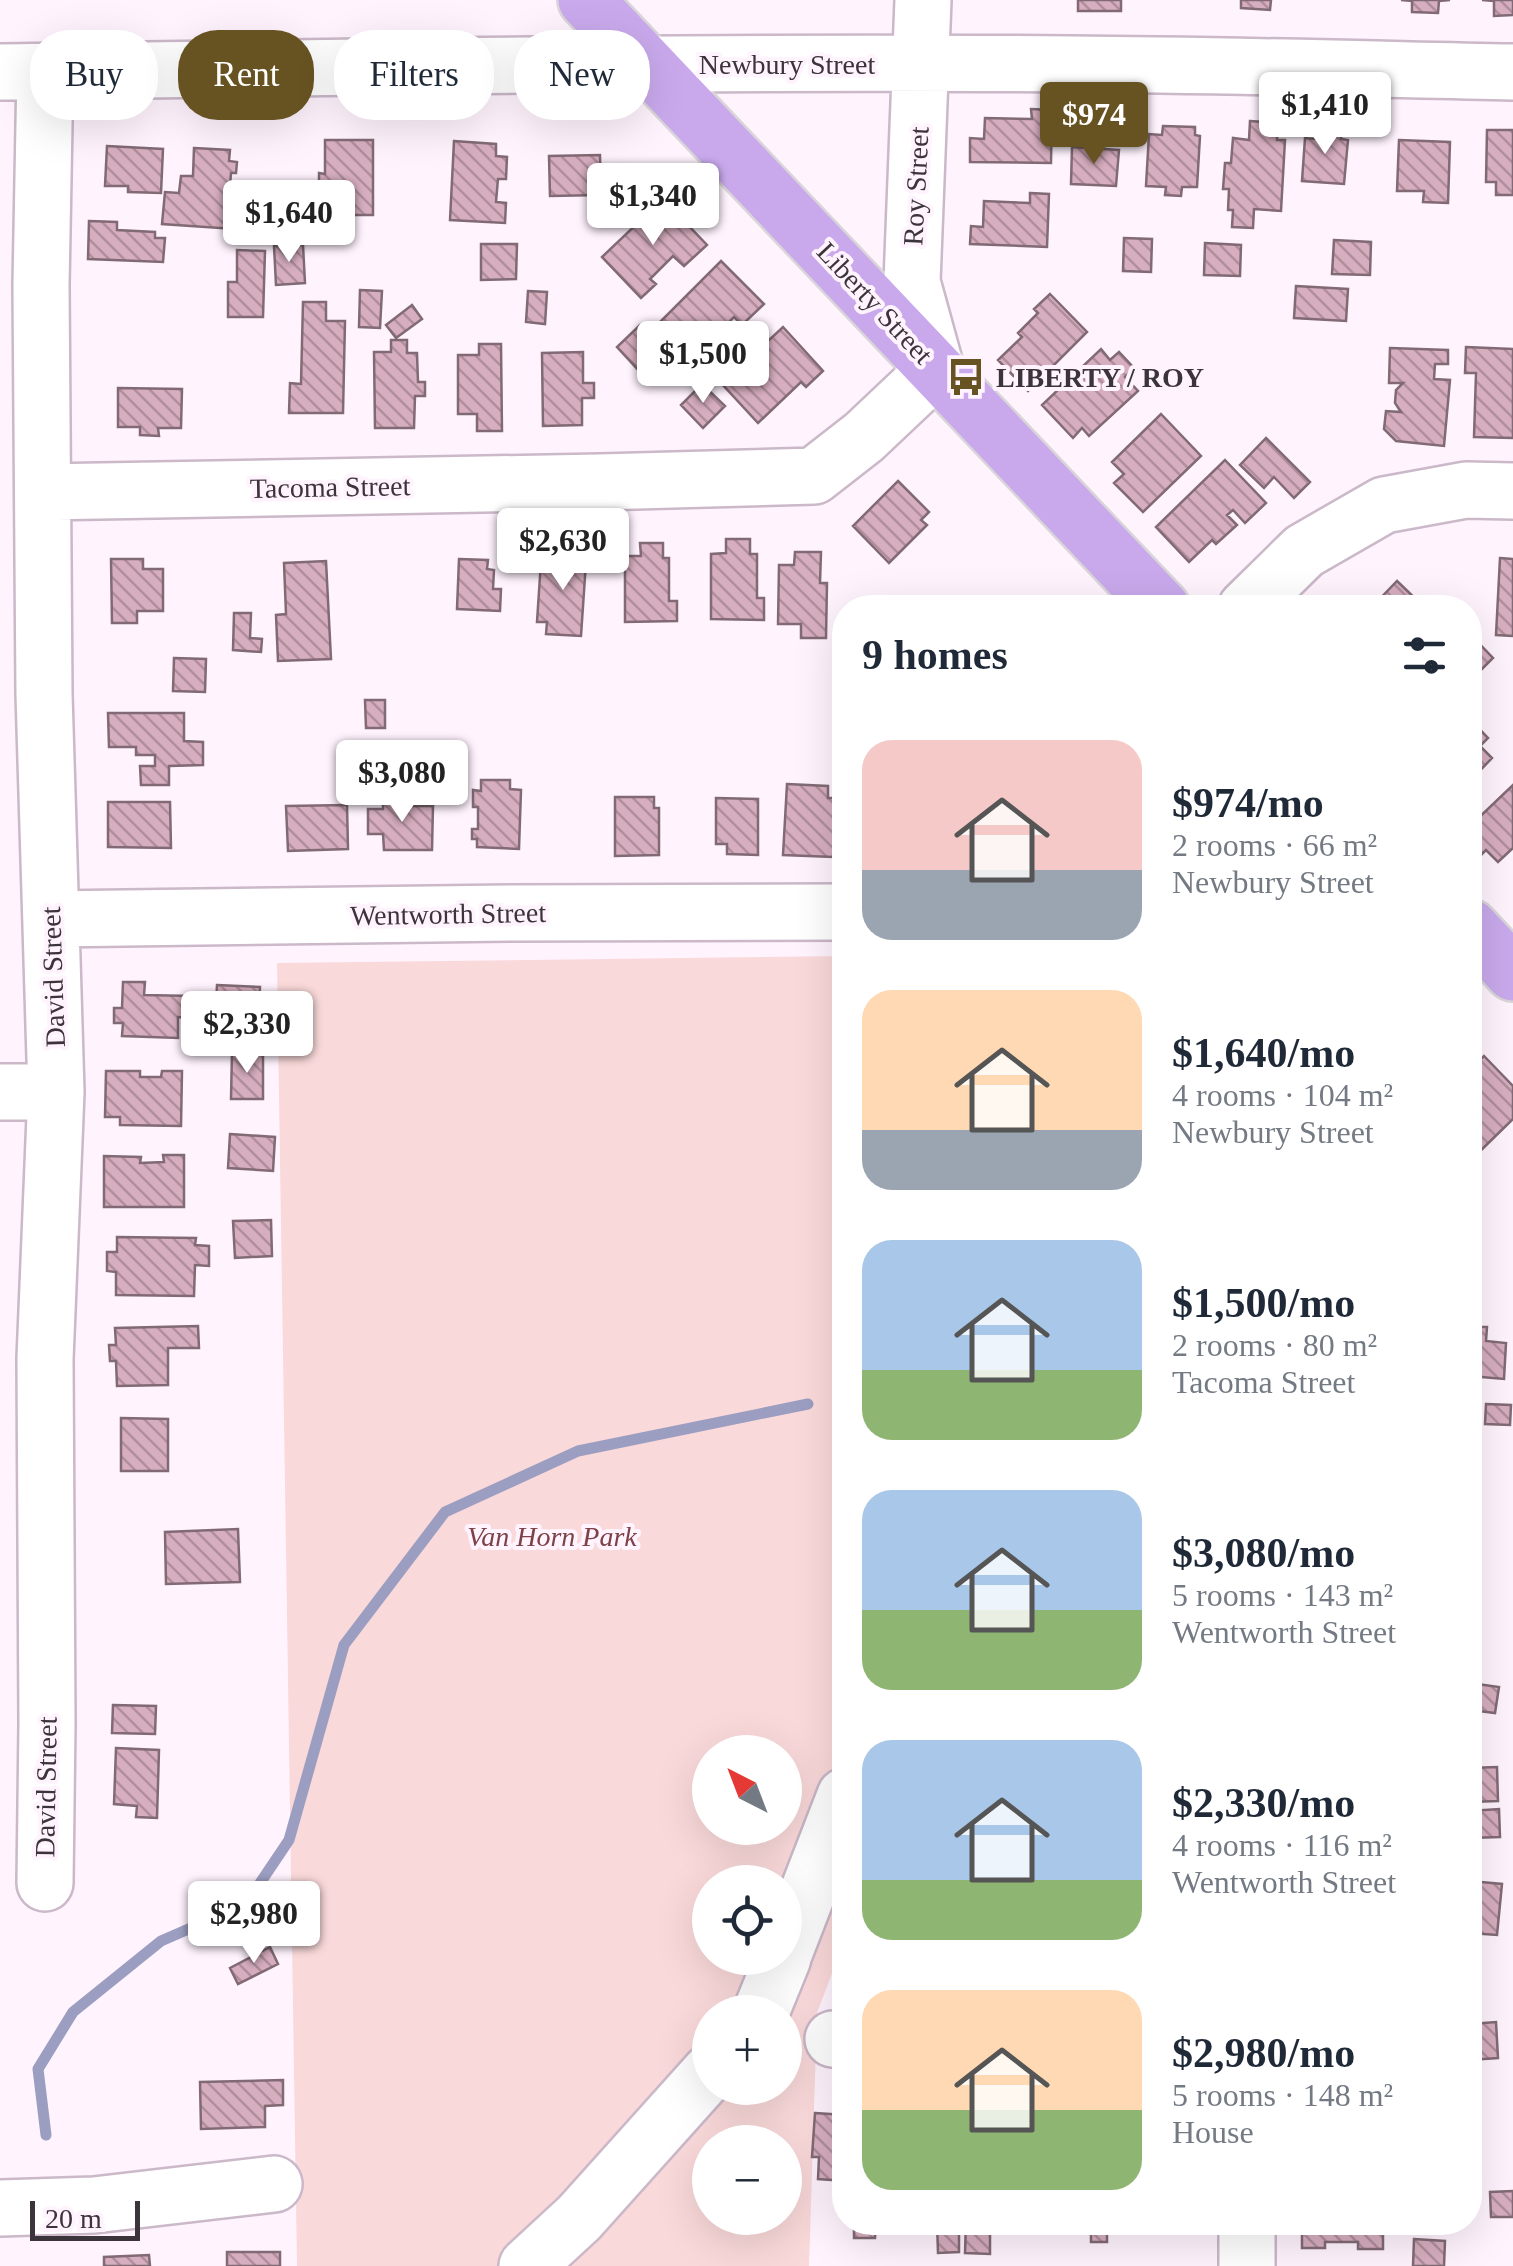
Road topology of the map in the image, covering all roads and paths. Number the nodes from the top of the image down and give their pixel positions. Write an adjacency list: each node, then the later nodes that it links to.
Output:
1 (586, 0): 3 (main road, Liberty Street)
2 (923, 0): 5 (street, Roy Street)
3 (616, 30)
4 (650, 64): 5 (street, Newbury Street)
5 (922, 64): 9 (street, Newbury Street); 10 (street, Roy Street)
6 (650, 65): 10 (main road, Liberty Street)
7 (514, 66): 8 (street, Newbury Street)
8 (22, 71): 11 (street, David Street)
9 (1513, 72)
10 (936, 369): 11 (street, Tacoma Street); 13 (main road, Liberty Street)
11 (43, 492): 16 (street, David Street)
12 (1513, 492): 14 (street)
13 (1150, 595)
14 (1259, 595)
15 (832, 912): 16 (street, Wentworth Street)
16 (51, 919): 20 (street, David Street)
17 (1482, 941): 18 (main road)
18 (1513, 973)
19 (0, 1092): 20 (street)
20 (56, 1092): 22 (street, David Street)
21 (832, 1830): 23 (street)
22 (45, 1884)
23 (802, 1907)
24 (692, 2092): 28 (street)
25 (274, 2184): 26 (street)
26 (0, 2208)
27 (1247, 2235): 29 (street)
28 (527, 2266)
29 (1247, 2266)

